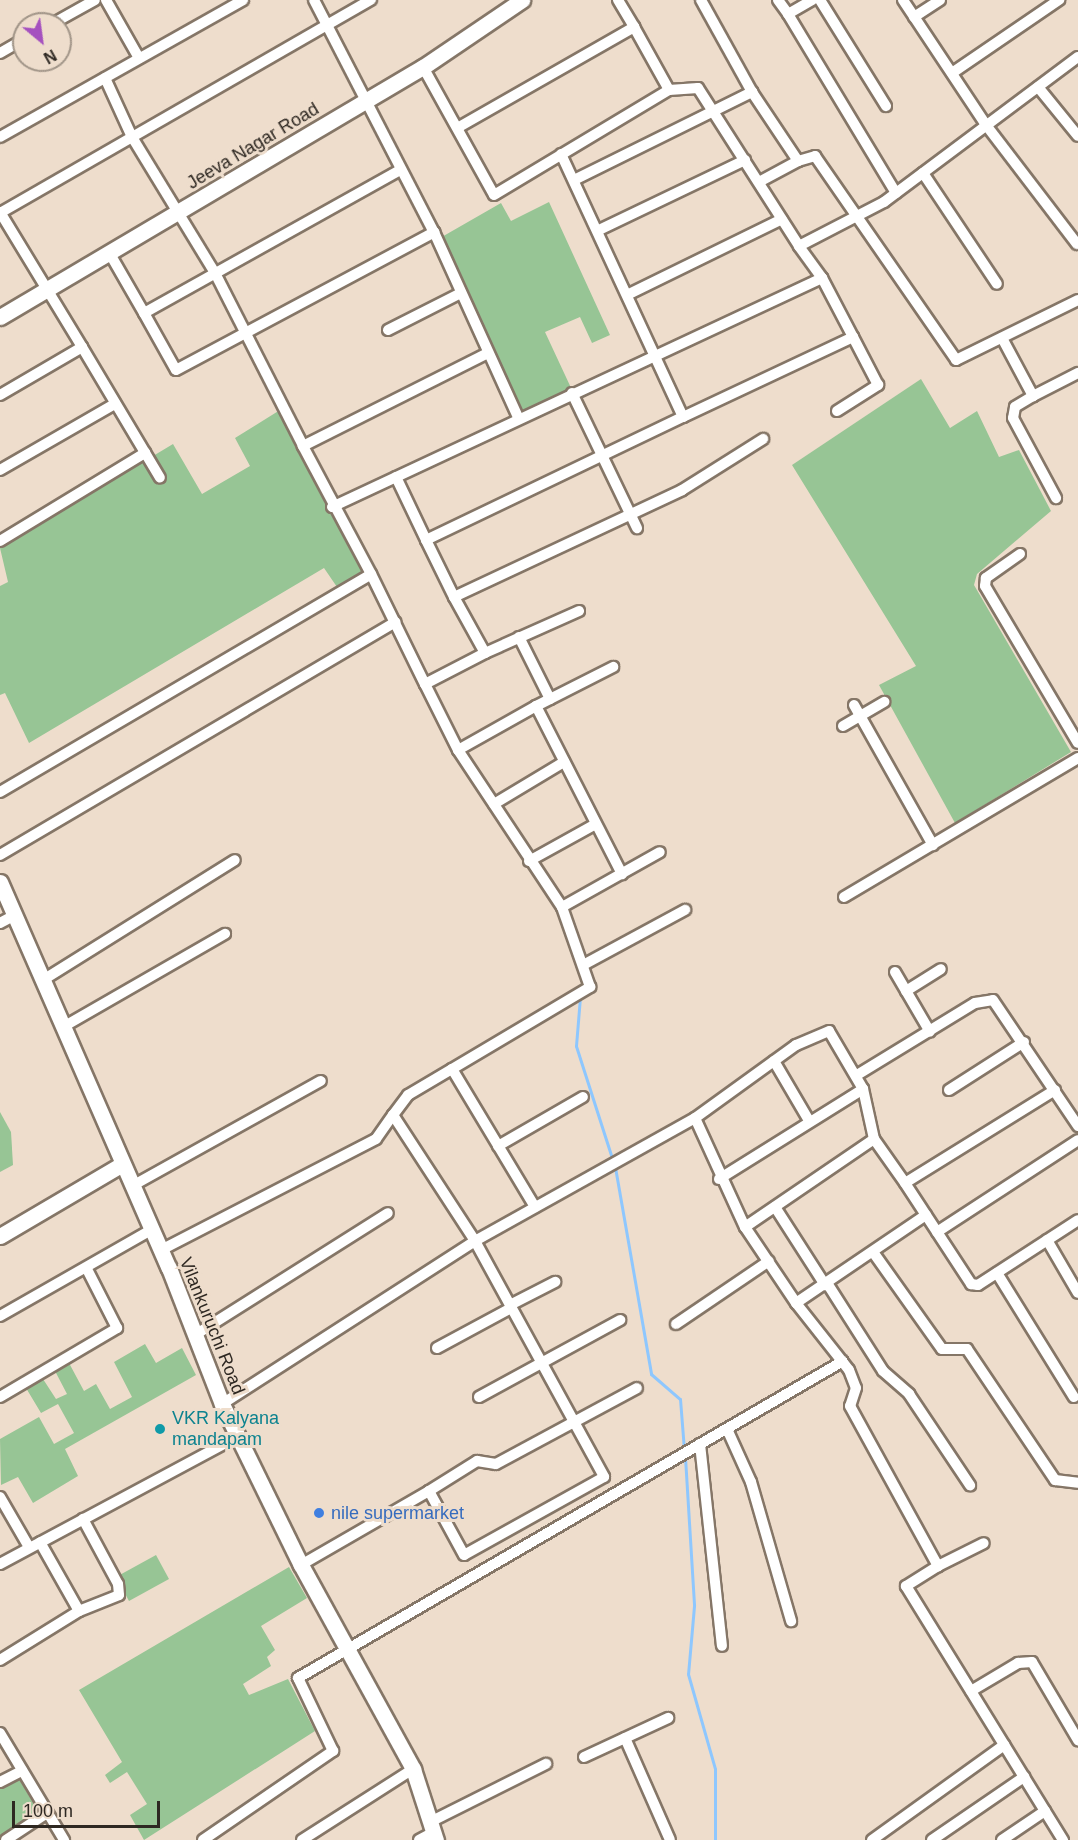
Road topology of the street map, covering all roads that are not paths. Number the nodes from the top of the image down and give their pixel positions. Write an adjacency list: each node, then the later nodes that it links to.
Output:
1 (95, 0): 15 (street)
2 (106, 0): 21 (street)
3 (243, 0): 21 (street)
4 (314, 0): 18 (street)
5 (371, 0): 18 (street)
6 (522, 0): 22 (main road, Jeeva Nagar Road)
7 (618, 0): 19 (street)
8 (701, 0): 27 (street)
9 (778, 0): 16 (street)
10 (812, 0): 16 (street)
11 (820, 0): 29 (street)
12 (903, 0): 17 (street)
13 (940, 0): 17 (street)
14 (1059, 0): 23 (street)
15 (72, 13)
16 (788, 15): 43 (street)
17 (914, 17): 23 (street)
18 (328, 25): 28 (street); 35 (street)
19 (634, 27): 26 (street); 32 (street)
20 (1078, 57): 25 (street)
21 (139, 58): 24 (street)
22 (423, 68): 28 (main road, Jeeva Nagar Road); 32 (street)
23 (952, 73): 31 (street)
24 (105, 78): 34 (street); 35 (street)
25 (1038, 87): 31 (street); 33 (street)
26 (669, 90): 30 (street); 36 (street)
27 (752, 92): 30 (street); 38 (street)
28 (365, 101): 39 (street); 45 (main road, Jeeva Nagar Road)
29 (886, 106)
30 (713, 111): 37 (street); 41 (street)
31 (987, 125): 40 (street); 50 (street)
32 (459, 128): 36 (street)
33 (1078, 136)
34 (0, 137)
35 (132, 137): 44 (street); 45 (street)
36 (561, 154): 41 (street)
37 (745, 160): 42 (street); 48 (street)
38 (798, 161): 42 (street); 46 (street)
39 (400, 170): 49 (street); 53 (street)
40 (923, 173): 43 (street); 55 (street)
41 (574, 180): 48 (street)
42 (761, 182): 47 (street)
43 (896, 193): 46 (street)
44 (0, 212): 56 (street)
45 (178, 215): 52 (main road, Jeeva Nagar Road); 53 (street)
46 (855, 217): 51 (street); 65 (street)
47 (782, 219): 51 (street); 58 (street)
48 (598, 230): 58 (street)
49 (434, 232): 57 (street); 63 (street)
50 (1077, 244)
51 (799, 246): 54 (street)
52 (110, 254): 56 (main road, Jeeva Nagar Road); 60 (street)
53 (215, 273): 60 (street); 63 (street)
54 (822, 278): 64 (street); 68 (street)
55 (997, 284)
56 (49, 289): 61 (main road, Jeeva Nagar Road); 66 (street)
57 (461, 293): 62 (street); 67 (street)
58 (629, 294): 68 (street)
59 (1078, 300): 65 (street)
60 (144, 313): 63 (street)
61 (0, 317)
62 (388, 330)
63 (246, 333): 78 (street)
64 (853, 337): 74 (street); 75 (street)
65 (1002, 338): 72 (street)
66 (82, 347): 71 (street); 73 (street)
67 (488, 353): 76 (street); 78 (street)
68 (657, 355): 70 (street); 75 (street)
69 (1078, 373): 72 (street)
70 (573, 393): 76 (street); 80 (street)
71 (0, 396)
72 (1033, 396): 84 (street)
73 (115, 404): 79 (street); 81 (street)
74 (837, 411)
75 (683, 417): 80 (street)
76 (519, 419): 82 (street)
77 (763, 439): 86 (street)
78 (303, 446): 85 (street)
79 (145, 453): 83 (street); 89 (street)
80 (603, 457): 86 (street); 88 (street)
81 (0, 470)
82 (396, 477): 85 (street); 88 (street)
83 (160, 478)
84 (1056, 498)
85 (332, 507): 91 (street)
86 (630, 515): 87 (street); 92 (street)
87 (637, 528)
88 (426, 540): 92 (street)
89 (0, 541)
90 (1020, 554): 105 (street)
91 (371, 574): 94 (street); 109 (street)
92 (454, 597): 96 (street)
93 (579, 611): 95 (street)
94 (395, 622): 98 (street); 114 (street)
95 (519, 637): 96 (street); 99 (street)
96 (485, 653): 98 (street)
97 (613, 667): 99 (street)
98 (425, 684): 106 (street)
99 (550, 699): 102 (street)
100 (884, 702): 103 (street)
101 (854, 705): 103 (street)
102 (536, 706): 106 (street); 108 (street)
103 (860, 717): 104 (street); 112 (street)
104 (843, 726)
105 (1078, 743)
106 (458, 750): 110 (street)
107 (1078, 758): 112 (street)
108 (564, 762): 110 (street); 111 (street)
109 (0, 792)
110 (494, 804): 116 (street)
111 (594, 825): 116 (street); 117 (street)
112 (933, 845): 119 (street)
113 (660, 852): 117 (street)
114 (0, 855)
115 (235, 860): 128 (street)
116 (529, 861): 120 (street)
117 (622, 874): 120 (street)
118 (0, 882): 122 (main road, Vilankuruchi Road)
119 (844, 897)
120 (562, 907): 125 (street)
121 (685, 910): 125 (street)
122 (15, 915): 123 (street); 128 (main road, Vilankuruchi Road)
123 (0, 923)
124 (225, 934): 130 (street)
125 (585, 964): 134 (street)
126 (941, 969): 129 (street)
127 (895, 972): 129 (street)
128 (43, 980): 130 (main road, Vilankuruchi Road)
129 (906, 991): 131 (street)
130 (63, 1028): 148 (main road, Vilankuruchi Road)
131 (930, 1032): 132 (street); 135 (street)
132 (1023, 1042): 138 (street); 139 (street)
133 (774, 1061): 135 (street); 142 (street); 143 (street)
134 (452, 1069): 141 (street); 147 (street)
135 (857, 1075): 137 (street)
136 (321, 1081): 151 (street)
137 (863, 1089): 143 (street); 145 (street)
138 (949, 1090)
139 (1055, 1090): 144 (street); 150 (street)
140 (583, 1097): 147 (street)
141 (393, 1115): 162 (street); 163 (street)
142 (694, 1118): 149 (street); 152 (street)
143 (808, 1119): 149 (street)
144 (1078, 1125)
145 (874, 1139): 150 (street); 153 (street)
146 (1078, 1140): 159 (street)
147 (498, 1146): 152 (street)
148 (122, 1164): 151 (main road, Vilankuruchi Road); 160 (main road)
149 (719, 1179): 157 (street)
150 (905, 1183): 155 (street)
151 (132, 1186): 158 (main road, Vilankuruchi Road)
152 (536, 1207): 162 (street)
153 (775, 1208): 157 (street); 169 (street)
154 (388, 1213): 176 (street)
155 (926, 1215): 159 (street); 164 (street)
156 (1078, 1220): 161 (street)
157 (745, 1227): 165 (street)
158 (151, 1230): 163 (main road, Vilankuruchi Road); 166 (street)
159 (937, 1232): 167 (street)
160 (0, 1236)
161 (1047, 1240): 167 (street); 170 (street)
162 (475, 1241): 172 (street); 184 (street)
163 (161, 1250): 176 (main road, Vilankuruchi Road)
164 (873, 1252): 169 (street); 189 (street)
165 (769, 1262): 171 (street); 175 (street)
166 (87, 1269): 173 (street); 181 (street)
167 (997, 1273): 183 (street)
168 (555, 1282): 172 (street)
169 (826, 1284): 171 (street); 190 (street)
170 (1078, 1293)
171 (796, 1303): 178 (street)
172 (510, 1306): 177 (street); 179 (street)
173 (0, 1316)
174 (620, 1320): 179 (street)
175 (676, 1324)
176 (195, 1335): 184 (main road, Vilankuruchi Road)
177 (437, 1348)
178 (843, 1361): 186 (street); 199 (street)
179 (541, 1363): 182 (street); 185 (street)
180 (637, 1388): 185 (street)
181 (0, 1397)
182 (479, 1397)
183 (1074, 1397)
184 (222, 1404): 187 (main road, Vilankuruchi Road)
185 (575, 1424): 191 (street); 191 (street)
186 (726, 1429): 188 (street); 201 (street)
187 (237, 1437): 193 (street); 198 (main road, Vilankuruchi Road)
188 (700, 1444): 202 (street); 203 (street)
189 (1078, 1484)
190 (970, 1485)
191 (429, 1491): 198 (street)
192 (0, 1497): 196 (street)
193 (83, 1519): 194 (street); 200 (street)
194 (40, 1542): 196 (street); 200 (street)
195 (984, 1543): 199 (street)
196 (29, 1547): 197 (street)
197 (0, 1564)
198 (301, 1565): 203 (main road, Vilankuruchi Road)
199 (938, 1566): 205 (street)
200 (80, 1611): 204 (street)
201 (790, 1621)
202 (722, 1646)
203 (346, 1648): 213 (main road, Vilankuruchi Road); 222 (street)
204 (0, 1660)
205 (971, 1691): 209 (street); 210 (street)
206 (668, 1718): 208 (street)
207 (0, 1733): 214 (street)
208 (625, 1738): 211 (street); 225 (street)
209 (1078, 1740)
210 (1004, 1745): 215 (street); 226 (street)
211 (584, 1757)
212 (546, 1764): 219 (street)
213 (413, 1769): 219 (main road, Vilankuruchi Road); 223 (street)
214 (22, 1771): 216 (street); 218 (street)
215 (1024, 1777): 217 (street); 227 (street)
216 (0, 1782)
217 (1045, 1811): 228 (street); 229 (street)
218 (46, 1813): 220 (street); 221 (street)
219 (433, 1832): 224 (street)
220 (6, 1840)
221 (64, 1840)
222 (203, 1840)
223 (302, 1840)
224 (419, 1840)
225 (670, 1840)
226 (872, 1840)
227 (932, 1840)
228 (1002, 1840)
229 (1062, 1840)

